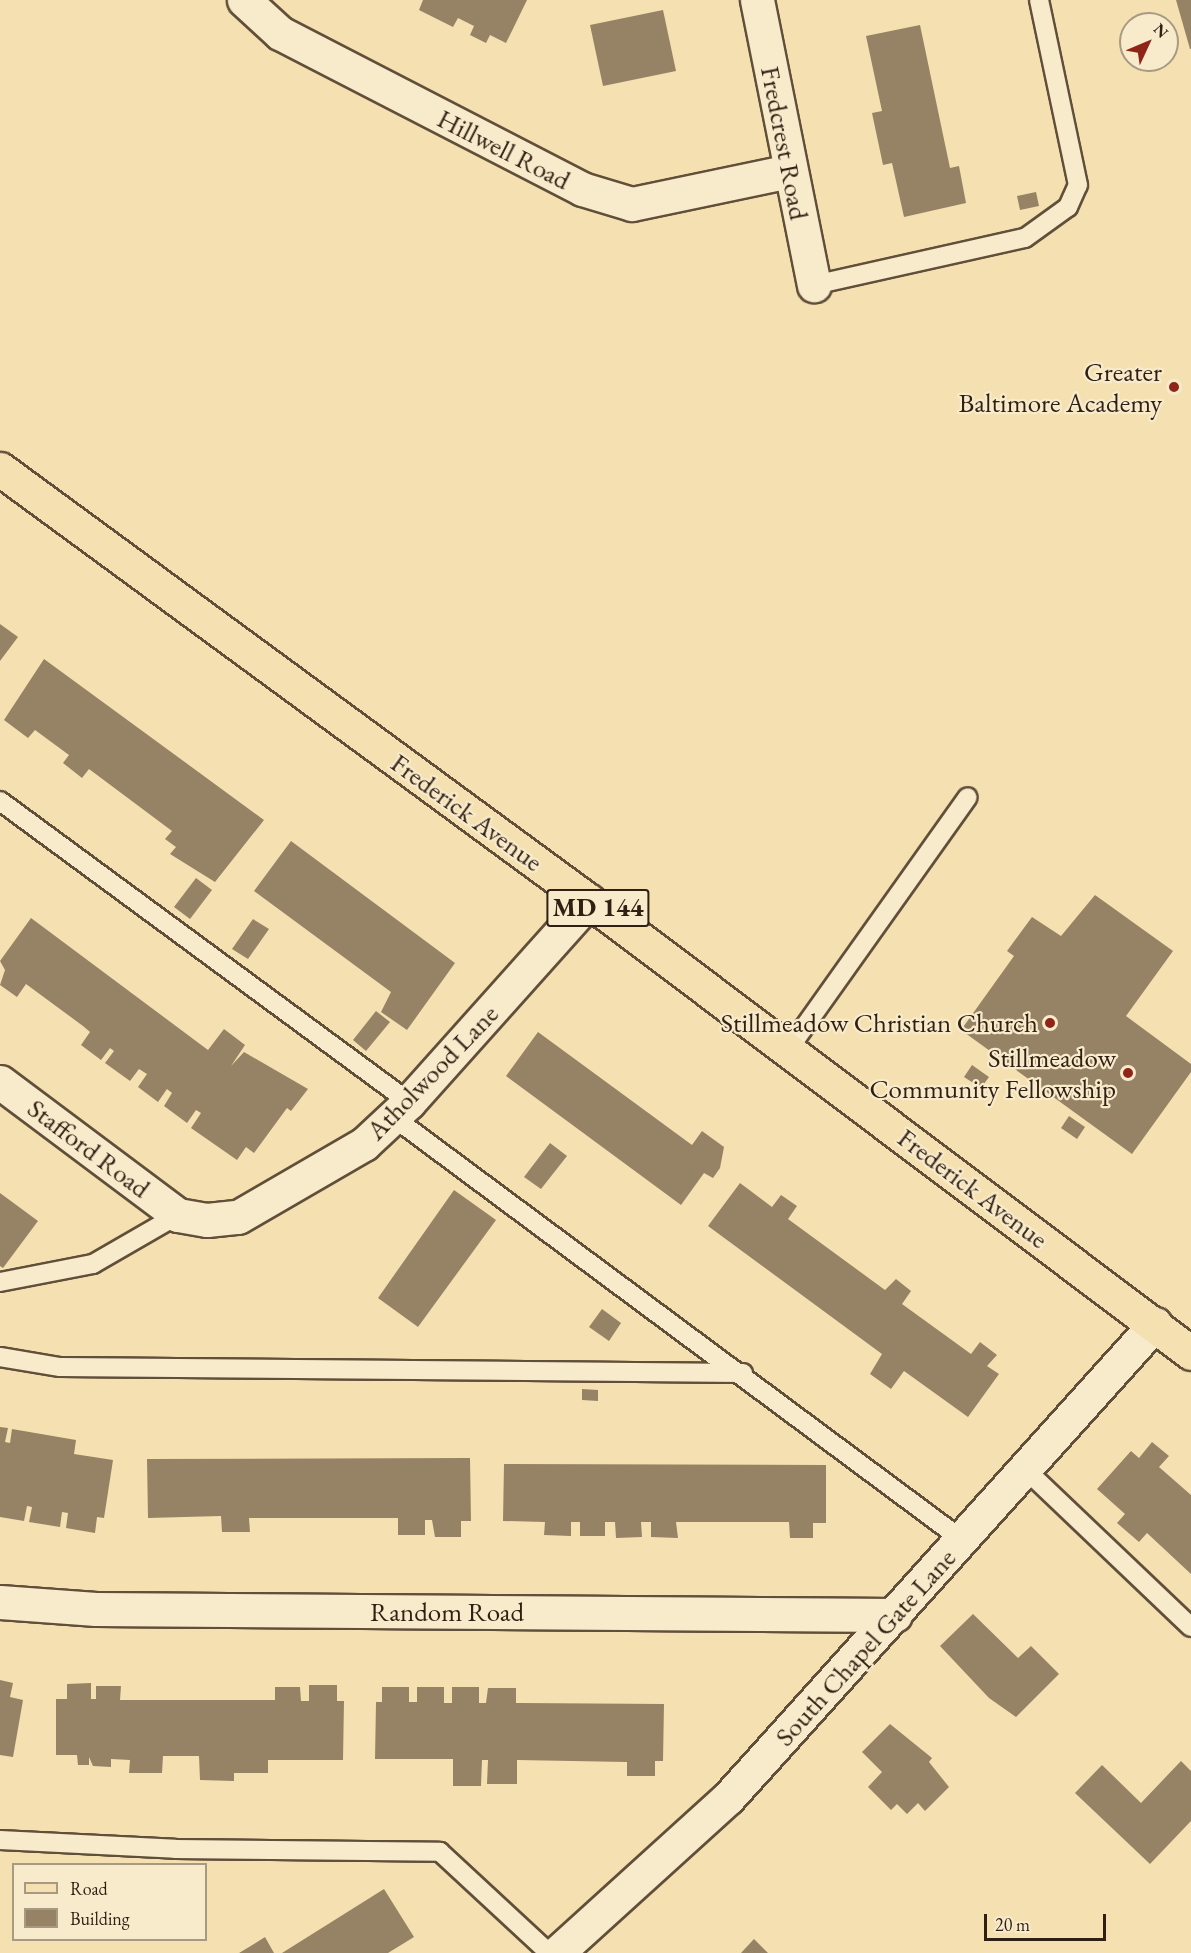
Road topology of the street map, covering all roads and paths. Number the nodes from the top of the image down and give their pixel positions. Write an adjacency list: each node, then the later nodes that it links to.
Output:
1 (244, 0): 4 (street, Hillwell Road)
2 (757, 0): 4 (street, Fredcrest Road)
3 (1039, 0): 5 (lane)
4 (790, 171): 5 (street, Fredcrest Road)
5 (814, 285)
6 (0, 469): 9 (main road, Frederick Avenue / MD 144)
7 (968, 797): 10 (lane)
8 (0, 801): 12 (lane)
9 (589, 901): 10 (main road, Frederick Avenue / MD 144); 12 (street, Atholwood Lane)
10 (788, 1050): 15 (main road, Frederick Avenue / MD 144)
11 (0, 1082): 13 (street, Stafford Road)
12 (401, 1109): 13 (street, Atholwood Lane); 18 (lane)
13 (178, 1215): 14 (lane)
14 (0, 1282)
15 (1155, 1324): 16 (main road, Frederick Avenue / MD 144); 19 (street, South Chapel Gate Lane)
16 (1191, 1353)
17 (0, 1357): 18 (lane)
18 (743, 1373): 20 (lane)
19 (1025, 1469): 20 (street, South Chapel Gate Lane); 23 (lane)
20 (961, 1539): 22 (street, South Chapel Gate Lane)
21 (0, 1602): 22 (street, Random Road)
22 (895, 1615): 26 (street, South Chapel Gate Lane)
23 (1191, 1627)
24 (0, 1840): 25 (lane)
25 (549, 1953)
26 (557, 1953)

